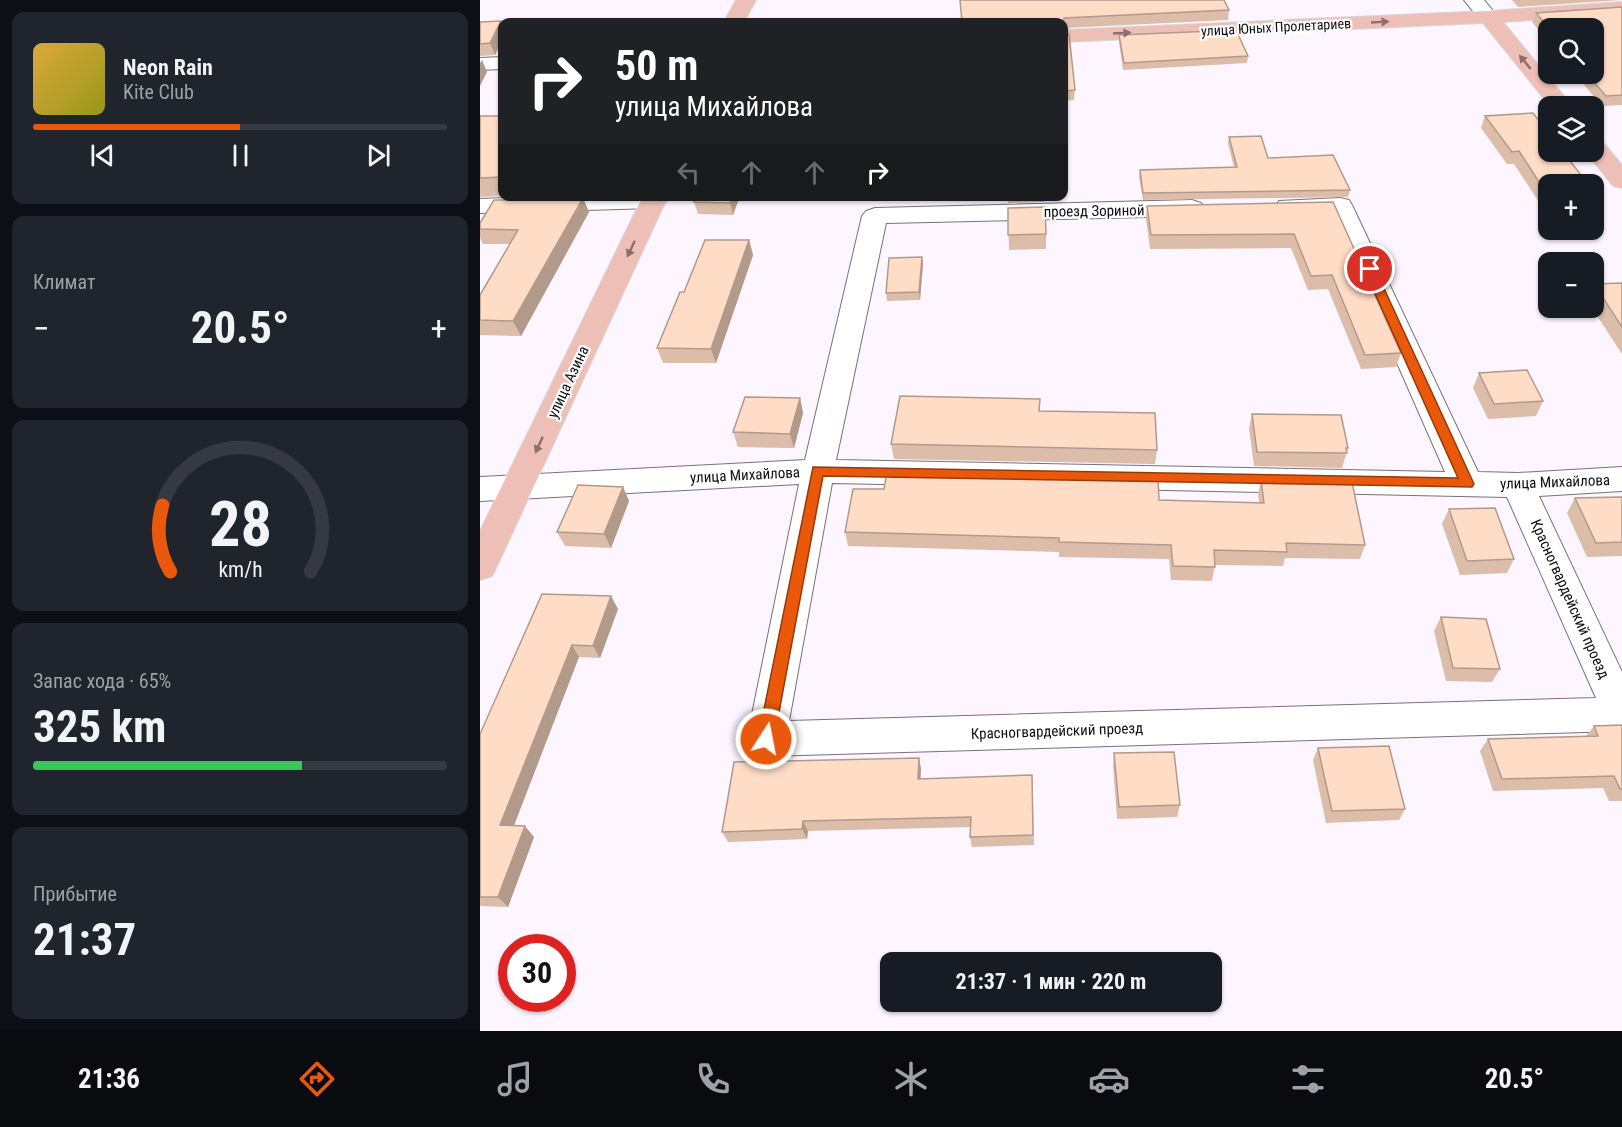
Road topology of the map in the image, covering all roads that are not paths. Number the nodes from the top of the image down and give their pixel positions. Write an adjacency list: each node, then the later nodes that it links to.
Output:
1 (746, 0): 5 (main road)
2 (1474, 0): 4 (street)
3 (1622, 8): 4 (main road, улица Юных Пролетариев)
4 (1488, 17): 6 (main road, улица Юных Пролетариев, one-way to 4); 9 (main road, one-way to 4)
5 (736, 18)
6 (1068, 36)
7 (498, 63): 8 (street)
8 (480, 64)
9 (1553, 96)
10 (1604, 159): 11 (main road)
11 (1622, 181)
12 (605, 201): 14 (street)
13 (654, 201): 21 (main road, улица Азина, one-way to 21)
14 (480, 206)
15 (1269, 206): 19 (street)
16 (1221, 207): 17 (street, проезд Зориной)
17 (818, 471): 19 (street, улица Михайлова); 21 (street, улица Михайлова); 24 (street, Красногвардейский проезд)
18 (1622, 479): 20 (street, улица Михайлова)
19 (1467, 484): 20 (street, улица Михайлова)
20 (1518, 485): 24 (street, Красногвардейский проезд)
21 (518, 488): 22 (street, улица Михайлова); 23 (main road, улица Азина)
22 (480, 489)
23 (480, 566)
24 (1622, 714)

